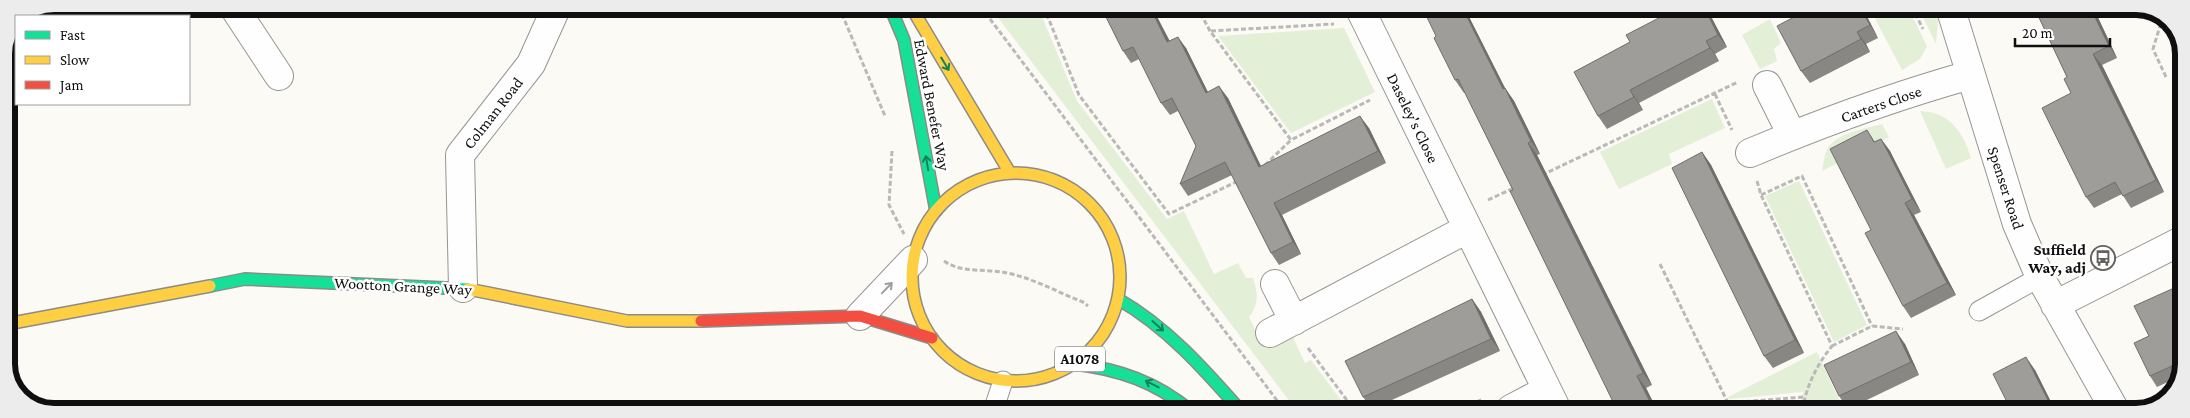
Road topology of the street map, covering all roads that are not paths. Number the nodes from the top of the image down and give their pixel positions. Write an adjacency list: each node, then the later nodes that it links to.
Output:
1 (239, 15): 8 (street)
2 (553, 15): 19 (street, Colman Road)
3 (893, 15): 13 (main road, Edward Benefer Way, one-way to 3)
4 (916, 15): 12 (main road, Edward Benefer Way, one-way to 12)
5 (1363, 15): 14 (street, Daseley's Close)
6 (1952, 15): 7 (street, Spenser Road)
7 (1970, 75): 10 (street, Carters Close); 17 (street, Spenser Road)
8 (279, 76)
9 (1767, 85): 10 (street)
10 (1792, 135): 11 (street, Carters Close)
11 (1750, 153)
12 (1010, 173): 13 (main road, Edward Benefer Way / A1078); 20 (main road, Edward Benefer Way / A1078)
13 (936, 211): 16 (main road, Edward Benefer Way / A1078)
14 (1464, 221): 18 (street); 28 (street, Daseley's Close)
15 (2175, 244): 21 (street)
16 (916, 252): 23 (street, one-way to 16); 25 (main road, Edward Benefer Way / A1078)
17 (2040, 276): 21 (street, Spenser Road); 22 (lane)
18 (1275, 284)
19 (463, 288): 23 (main road, Wootton Grange Way); 24 (main road, Wootton Grange Way)
20 (1118, 299): 26 (main road, Edward Benefer Way / A1078); 31 (main road, one-way to 31)
21 (2055, 305): 32 (street, Spenser Road)
22 (1979, 311)
23 (860, 316): 25 (main road, Wootton Grange Way)
24 (15, 322)
25 (932, 338): 27 (main road, Edward Benefer Way / A1078)
26 (1074, 364): 27 (main road, Edward Benefer Way / A1078); 30 (main road, Edward Benefer Way / A1078, one-way to 26)
27 (1003, 381): 29 (lane)
28 (1553, 401)
29 (996, 403)
30 (1182, 403)
31 (1234, 403)
32 (2111, 403)

